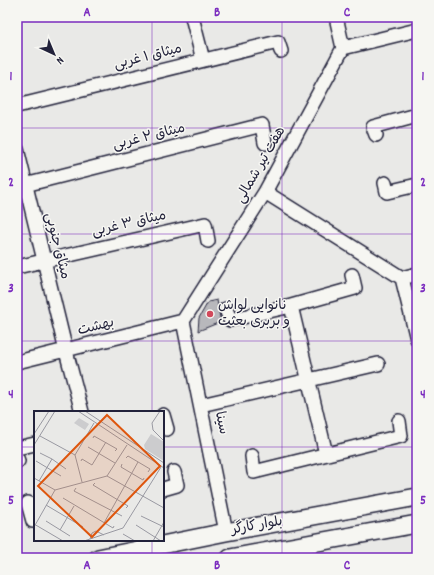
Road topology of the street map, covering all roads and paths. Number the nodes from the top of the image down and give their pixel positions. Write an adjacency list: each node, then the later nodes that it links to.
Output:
1 (192, 17): 6 (street)
2 (336, 17): 4 (street)
3 (417, 30): 4 (street)
4 (343, 48): 15 (street, هفت تیر شمالی)
5 (281, 51): 6 (street, میثاق ۱ غربی)
6 (203, 60): 7 (street, میثاق ۱ غربی)
7 (17, 106)
8 (417, 115): 9 (street)
9 (376, 135)
10 (265, 143): 14 (street, میثاق ۲ غربی)
11 (17, 150): 14 (street, میثاق جنوبی)
12 (385, 183): 13 (street)
13 (417, 185)
14 (21, 186): 17 (street, میثاق جنوبی)
15 (266, 192): 21 (street); 24 (street, هفت تیر شمالی)
16 (208, 241): 17 (street, میثاق ۳ غربی)
17 (44, 260): 18 (street); 26 (street, میثاق جنوبی)
18 (17, 267)
19 (417, 274): 21 (street)
20 (352, 275): 22 (street)
21 (402, 278): 25 (street)
22 (291, 306): 23 (street); 29 (street)
23 (226, 309)
24 (183, 321): 26 (street, بهشت); 30 (street, سینا)
25 (417, 339)
26 (66, 351): 27 (street, بهشت); 31 (street, میثاق جنوبی)
27 (17, 362)
28 (378, 364): 29 (street)
29 (308, 380): 30 (street); 36 (street)
30 (201, 406): 45 (street, سینا)
31 (82, 411)
32 (164, 419): 34 (street)
33 (399, 421): 36 (street)
34 (167, 430)
35 (34, 445): 37 (street)
36 (326, 454): 38 (street)
37 (17, 456)
38 (252, 456)
39 (174, 472): 40 (street)
40 (164, 489)
41 (417, 497): 45 (main road, بلوار کارگر)
42 (28, 502): 43 (street)
43 (34, 521)
44 (417, 524): 47 (main road, بلوار کارگر)
45 (226, 532): 46 (main road, بلوار کارگر)
46 (98, 558)
47 (230, 558)

